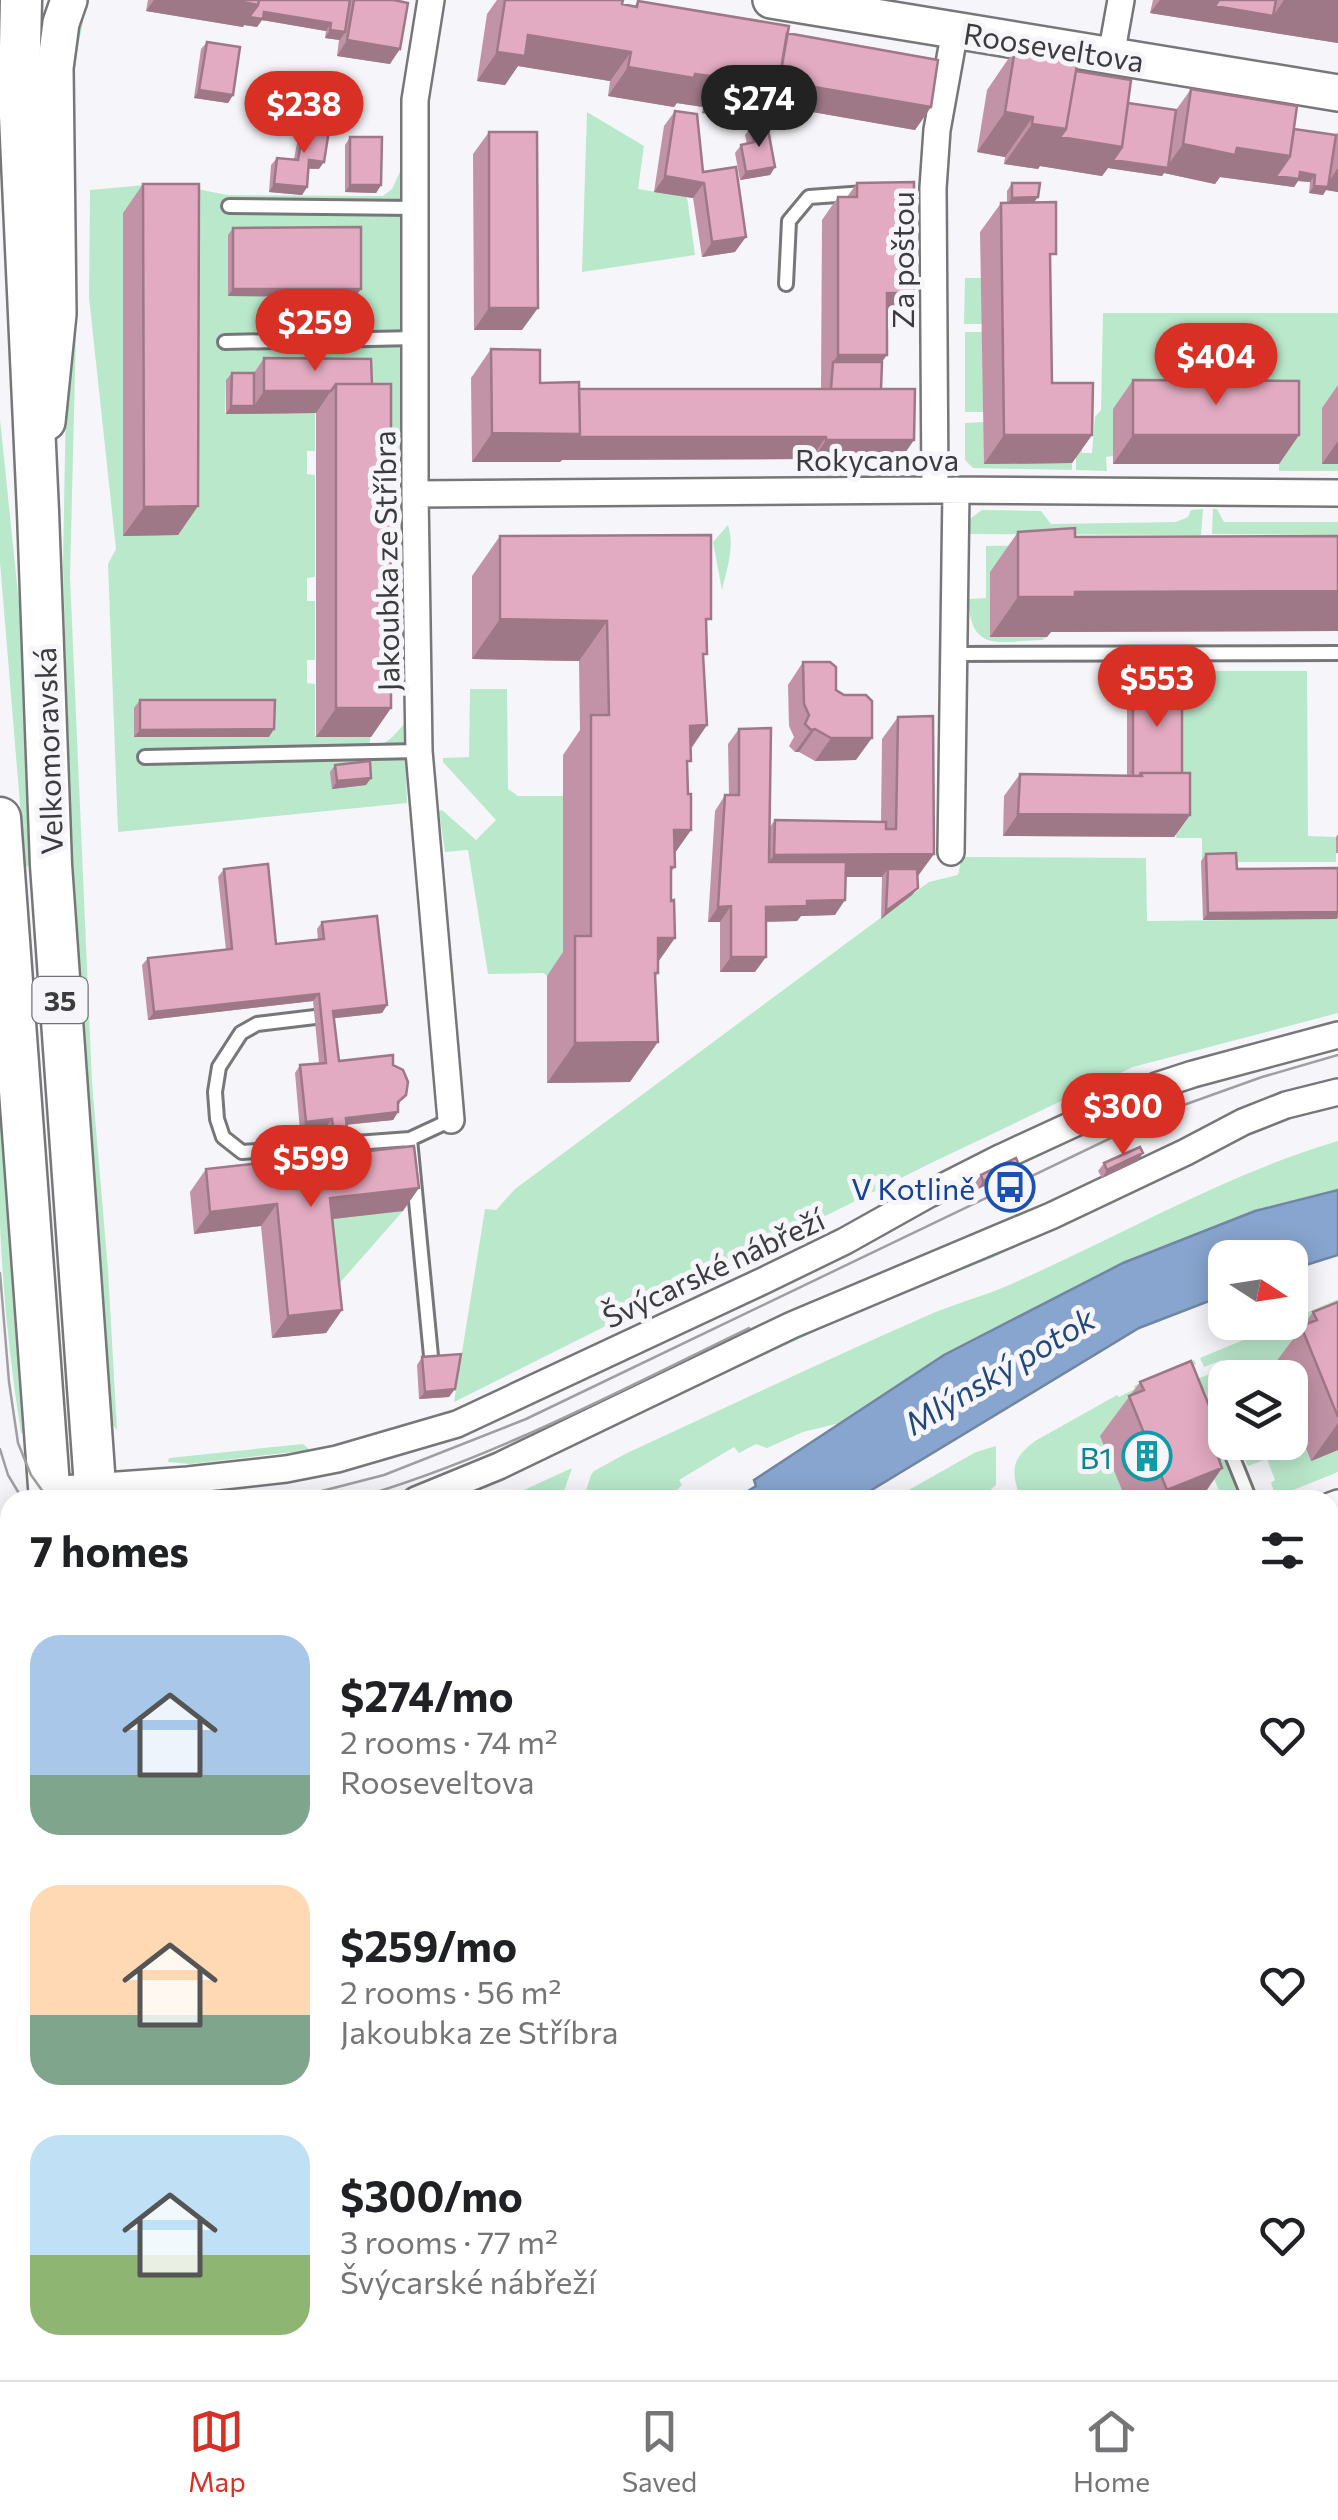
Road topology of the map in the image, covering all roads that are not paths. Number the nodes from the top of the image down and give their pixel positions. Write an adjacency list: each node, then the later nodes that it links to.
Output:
1 (21, 0): 18 (main road, Velkomoravská / 35)
2 (68, 0): 18 (street)
3 (430, 0): 11 (street, Jakoubka ze Stříbra)
4 (771, 0): 6 (street, Rooseveltova)
5 (1121, 0): 7 (street)
6 (955, 30): 7 (street, Rooseveltova); 15 (street, Za poštou)
7 (1111, 56): 8 (street, Rooseveltova)
8 (1338, 93)
9 (878, 192): 12 (lane)
10 (229, 206): 11 (lane)
11 (415, 208): 13 (street, Jakoubka ze Stříbra)
12 (786, 284)
13 (416, 338): 14 (lane); 17 (street, Jakoubka ze Stříbra)
14 (226, 342)
15 (946, 490): 16 (street, Rokycanova); 17 (street, Rokycanova); 19 (street, Za poštou)
16 (1338, 493)
17 (416, 494): 21 (street, Jakoubka ze Stříbra)
18 (38, 512): 33 (main road, Velkomoravská / 35)
19 (955, 654): 20 (lane); 24 (street, Za poštou)
20 (1338, 654)
21 (419, 751): 22 (lane); 28 (street, Jakoubka ze Stříbra)
22 (144, 757)
23 (0, 818): 32 (main road, Velkomoravská / 35)
24 (951, 852)
25 (315, 1017): 29 (lane)
26 (1338, 1035): 34 (street, Švýcarské nábřeží)
27 (1338, 1092): 35 (street)
28 (451, 1120): 29 (lane)
29 (410, 1139): 30 (lane)
30 (431, 1356)
31 (1234, 1460): 36 (lane)
32 (50, 1490)
33 (96, 1490)
34 (127, 1490)
35 (440, 1490)
36 (1246, 1490)

